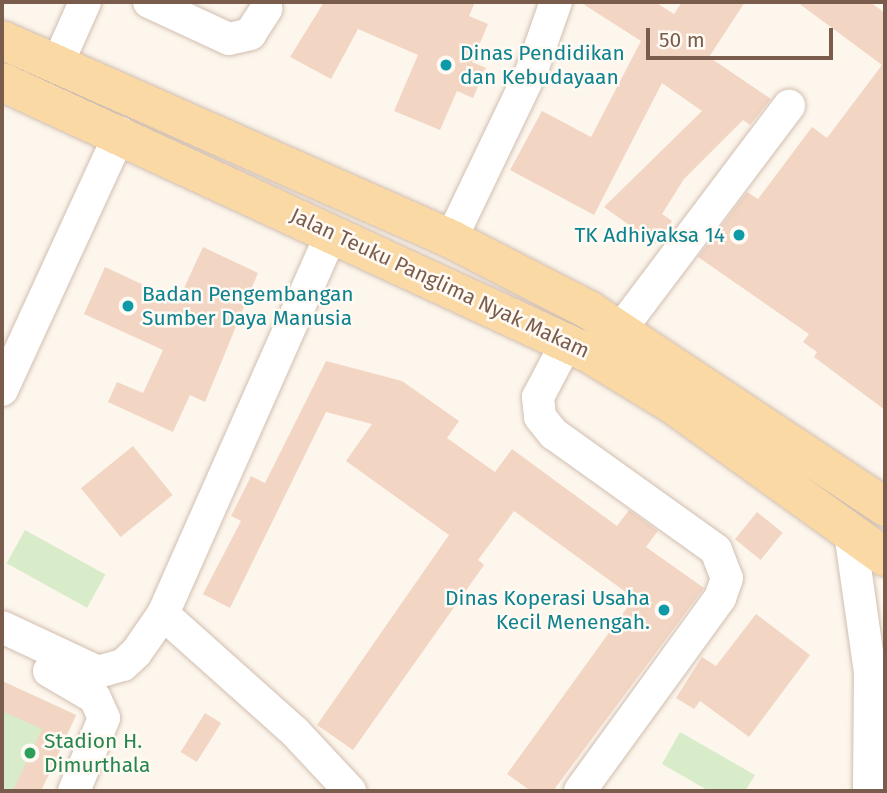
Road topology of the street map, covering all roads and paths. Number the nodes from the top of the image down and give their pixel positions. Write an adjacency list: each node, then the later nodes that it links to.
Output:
1 (85, 2): 6 (street)
2 (149, 2): 4 (street)
3 (556, 2): 11 (street)
4 (266, 9)
5 (2, 40): 6 (main road, Jalan Teuku Panglima Nyak Makam)
6 (57, 65): 11 (main road, Jalan Teuku Panglima Nyak Makam)
7 (2, 82): 9 (main road, Jalan Teuku Panglima Nyak Makam)
8 (789, 106): 12 (street)
9 (120, 133): 10 (main road, Jalan Teuku Panglima Nyak Makam); 14 (street)
10 (332, 232): 13 (main road, Jalan Teuku Panglima Nyak Makam); 18 (street)
11 (450, 239): 12 (main road, Jalan Teuku Panglima Nyak Makam)
12 (620, 330): 15 (main road, Jalan Teuku Panglima Nyak Makam)
13 (567, 342): 16 (main road, Jalan Teuku Panglima Nyak Makam); 24 (street)
14 (2, 390)
15 (885, 507)
16 (850, 532): 17 (main road, Jalan Teuku Panglima Nyak Makam); 21 (street)
17 (885, 557)
18 (163, 614): 19 (street); 23 (street)
19 (2, 627)
20 (2, 648): 22 (street)
21 (878, 661): 25 (street)
22 (74, 791)
23 (350, 791)
24 (580, 791)
25 (869, 791)

